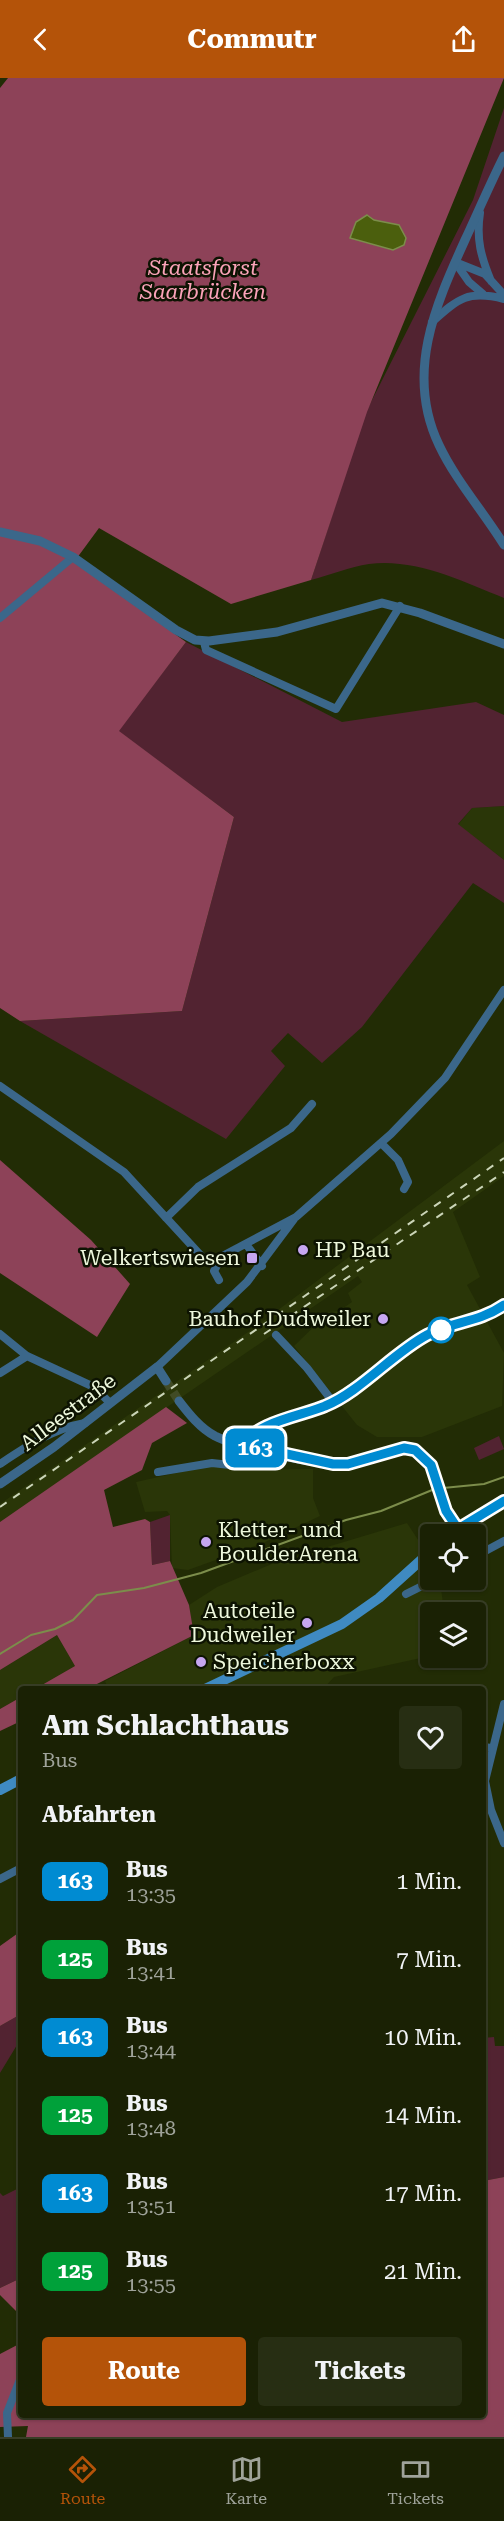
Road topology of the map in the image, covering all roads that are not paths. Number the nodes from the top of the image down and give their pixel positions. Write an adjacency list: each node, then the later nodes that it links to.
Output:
1 (504, 156): 2 (street)
2 (481, 206): 3 (street); 4 (street)
3 (455, 262): 4 (street); 5 (street); 8 (street)
4 (491, 281): 6 (street)
5 (483, 294): 7 (street); 8 (street)
6 (504, 295)
7 (504, 299)
8 (431, 322): 10 (street)
9 (0, 532): 11 (street)
10 (504, 545)
11 (73, 557): 13 (street); 14 (street)
12 (400, 606): 14 (street); 14 (street); 15 (street)
13 (0, 618)
14 (204, 642)
15 (504, 644)
16 (504, 990): 19 (street)
17 (0, 1086): 22 (street)
18 (312, 1104): 22 (street)
19 (381, 1143): 20 (street); 21 (street)
20 (404, 1189)
21 (296, 1217): 23 (street); 25 (street)
22 (166, 1218): 24 (street)
23 (246, 1244): 24 (street); 25 (street)
24 (221, 1258): 26 (street)
25 (262, 1266): 31 (street)
26 (219, 1280)
27 (504, 1305): 35 (street)
28 (0, 1334): 30 (street)
29 (276, 1335): 35 (street)
30 (27, 1356): 32 (street); 36 (street)
31 (157, 1367): 33 (street); 36 (street, Alleestraße)
32 (0, 1373)
33 (166, 1381)
34 (180, 1401): 38 (street)
35 (333, 1402): 38 (street)
36 (110, 1403): 37 (street, Alleestraße)
37 (85, 1423): 39 (street); 41 (street, Alleestraße)
38 (245, 1445): 40 (street); 43 (street)
39 (0, 1464)
40 (158, 1472)
41 (0, 1484)
42 (504, 1501): 44 (main road)
43 (452, 1524)
44 (470, 1524)
45 (504, 1541): 46 (street)
46 (486, 1549)
47 (420, 1561): 50 (main road)
48 (420, 1587): 49 (street)
49 (406, 1594)
50 (211, 1686)
51 (504, 1704): 53 (street)
52 (486, 1747): 53 (street)
53 (492, 1748): 54 (street)
54 (486, 1776)
55 (18, 1781): 57 (main road)
56 (486, 1786): 58 (street)
57 (0, 1790)
58 (504, 1844)
59 (18, 1870): 60 (street)
60 (0, 1879)
61 (18, 2385): 62 (street)
62 (8, 2437)

